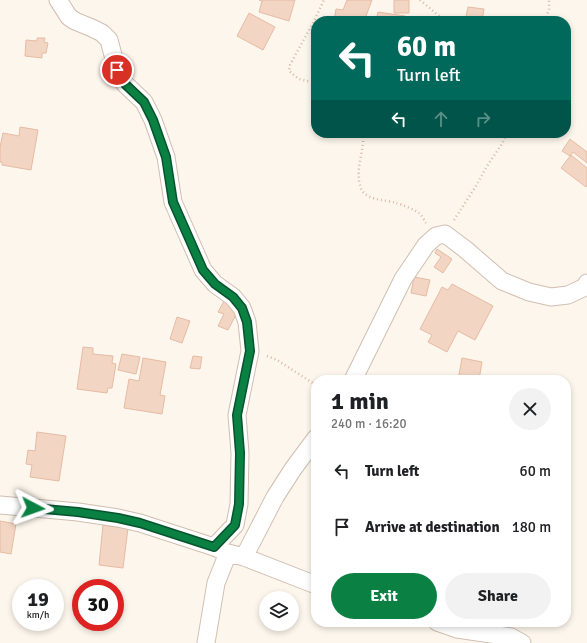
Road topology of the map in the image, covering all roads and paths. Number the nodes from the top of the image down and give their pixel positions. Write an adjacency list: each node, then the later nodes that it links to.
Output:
1 (58, 0): 14 (street)
2 (324, 0): 5 (path)
3 (420, 0): 6 (path)
4 (549, 0): 7 (path)
5 (316, 16)
6 (439, 16)
7 (547, 16)
8 (311, 26): 9 (path)
9 (311, 82)
10 (363, 138): 12 (path)
11 (505, 138): 12 (path)
12 (441, 235): 13 (street); 15 (street)
13 (587, 283)
14 (250, 351): 16 (path); 19 (street)
15 (355, 375)
16 (311, 382)
17 (311, 445): 19 (street)
18 (0, 505): 19 (street)
19 (229, 552): 20 (street); 22 (street)
20 (311, 584)
21 (451, 627): 23 (street)
22 (206, 643)
23 (522, 643)

